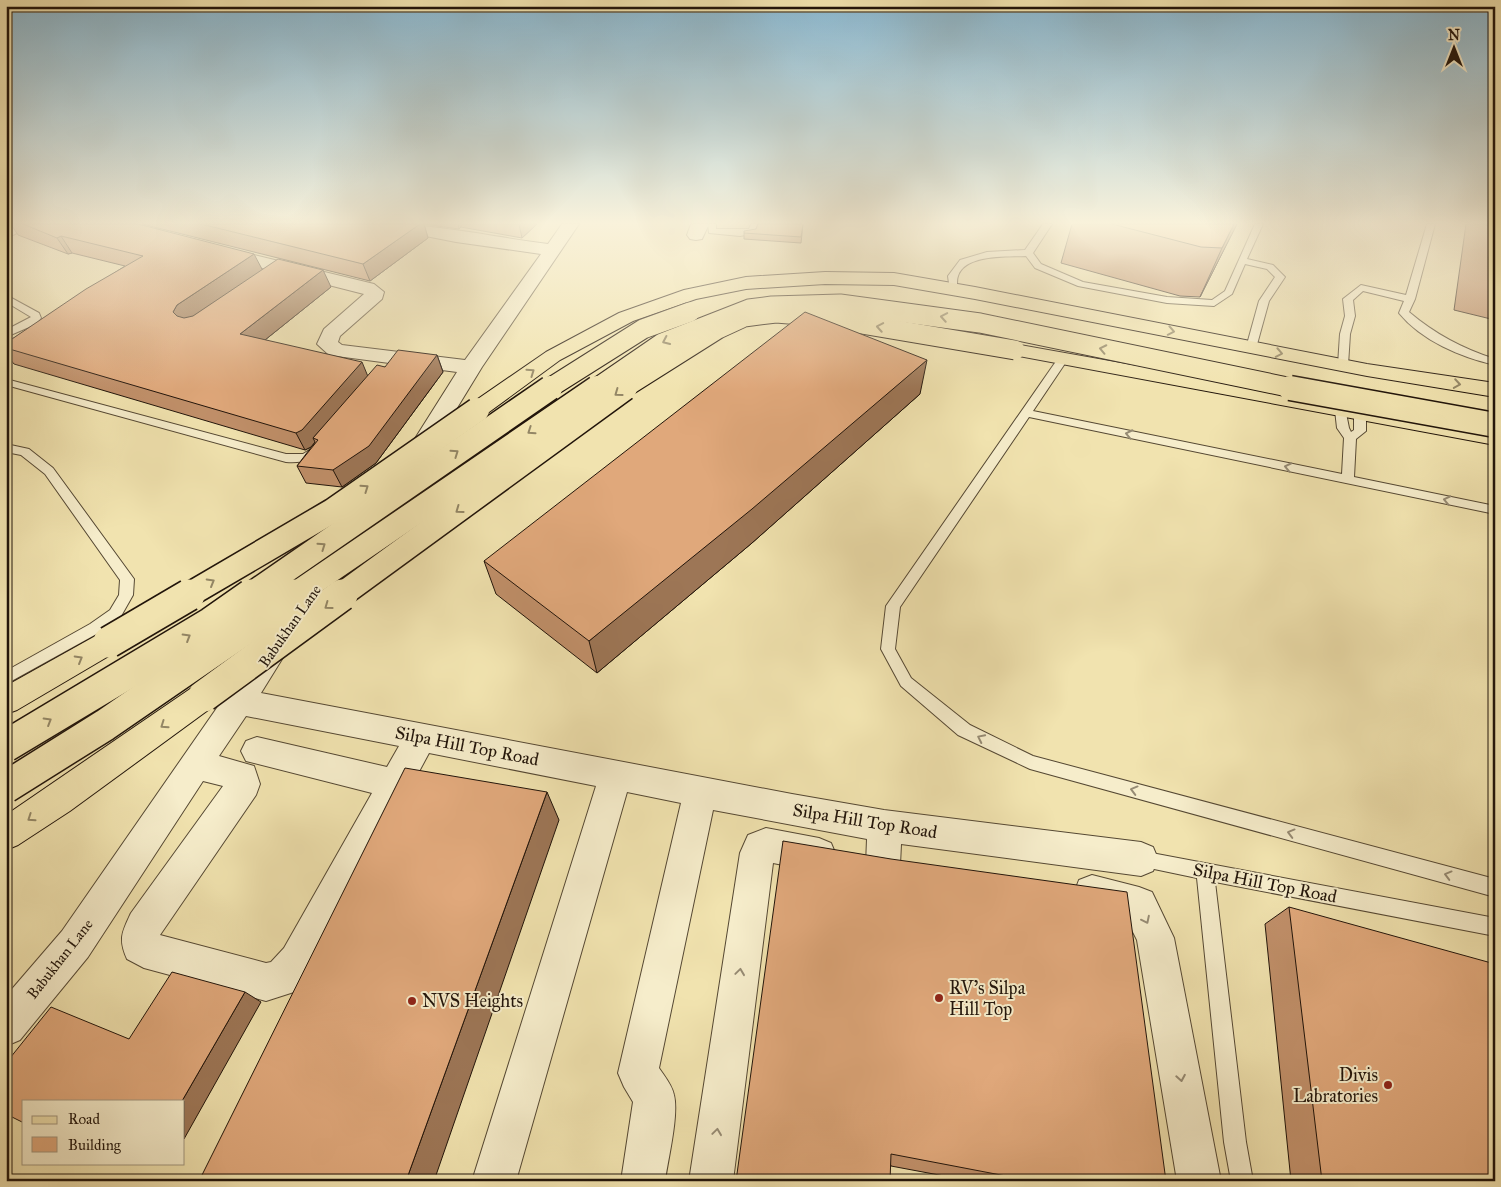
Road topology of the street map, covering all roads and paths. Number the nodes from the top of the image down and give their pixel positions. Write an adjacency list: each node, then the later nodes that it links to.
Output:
1 (266, 279): 11 (street)
2 (330, 279): 20 (street)
3 (532, 279): 20 (street, Babukhan Lane)
4 (803, 279): 36 (main road, one-way to 4, bridge)
5 (896, 279): 12 (main road, one-way to 12, bridge)
6 (953, 279): 12 (lane)
7 (1070, 279): 8 (lane)
8 (1234, 279)
9 (1278, 279): 16 (lane)
10 (1415, 279): 14 (lane)
11 (259, 284)
12 (953, 289): 16 (main road, one-way to 16)
13 (6, 298): 15 (lane)
14 (1410, 299): 18 (lane); 19 (lane)
15 (6, 334)
16 (1251, 348): 19 (main road, one-way to 19)
17 (1063, 359): 25 (main road); 26 (lane); 48 (main road, one-way to 48, bridge)
18 (1495, 362)
19 (1343, 365): 21 (main road)
20 (470, 367): 37 (street, Babukhan Lane)
21 (1427, 379): 23 (main road, one-way to 23); 28 (main road)
22 (6, 382): 29 (lane)
23 (1495, 390)
24 (1495, 407): 39 (main road, one-way to 24, bridge)
25 (1351, 411): 28 (main road); 30 (lane); 30 (lane)
26 (1028, 412): 33 (lane, one-way to 26); 52 (lane, one-way to 26)
27 (1495, 425): 44 (main road, one-way to 44, bridge)
28 (1439, 428): 31 (main road)
29 (329, 436)
30 (1350, 438): 33 (lane)
31 (1495, 438)
32 (6, 448): 35 (lane)
33 (1348, 479): 34 (lane, one-way to 33)
34 (1495, 510)
35 (6, 678)
36 (6, 701)
37 (237, 702): 38 (street, Silpa Hill Top Road); 41 (street, Babukhan Lane)
38 (421, 737): 42 (street, Silpa Hill Top Road); 43 (street)
39 (6, 746)
40 (257, 751): 43 (street)
41 (195, 764): 43 (street); 55 (street, Babukhan Lane)
42 (616, 775): 45 (street, Silpa Hill Top Road); 56 (street)
43 (395, 784)
44 (6, 788)
45 (700, 792): 46 (street, Silpa Hill Top Road); 57 (street)
46 (792, 810): 47 (street, Silpa Hill Top Road); 49 (street)
47 (884, 826): 49 (street); 50 (street, Silpa Hill Top Road)
48 (6, 834)
49 (788, 850): 58 (street, one-way to 49)
50 (1140, 859): 51 (lane, Silpa Hill Top Road)
51 (1205, 872): 54 (lane, Silpa Hill Top Road); 60 (lane)
52 (1495, 888)
53 (1057, 889): 59 (street, one-way to 59)
54 (1495, 927)
55 (6, 1026)
56 (494, 1181)
57 (643, 1181)
58 (710, 1181)
59 (1199, 1181)
60 (1242, 1181)

